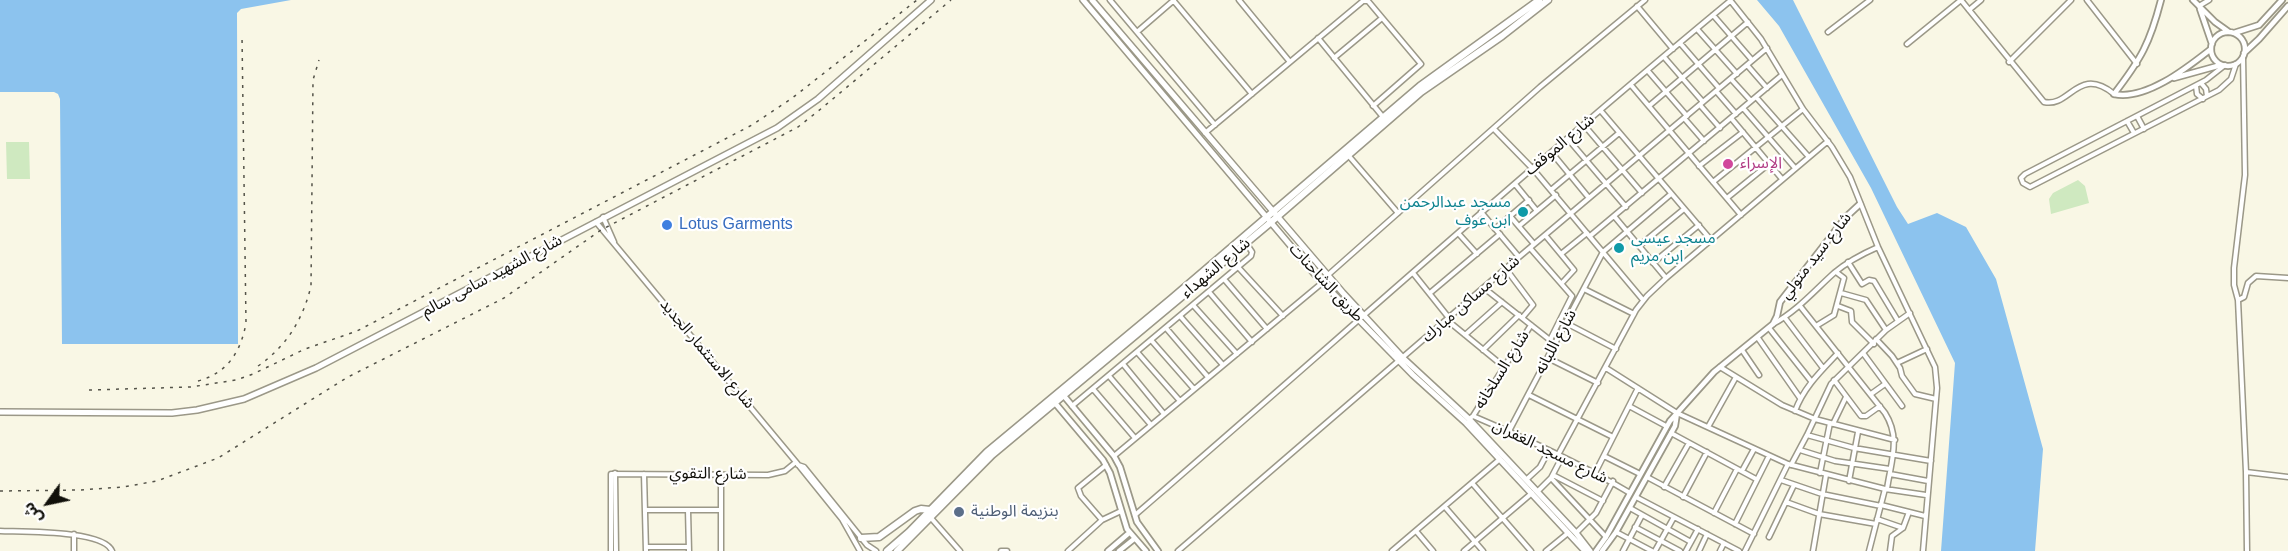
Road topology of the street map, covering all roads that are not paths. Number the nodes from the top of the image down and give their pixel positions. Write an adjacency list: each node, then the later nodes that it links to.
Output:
1 (931, 0): 140 (main road, شارع الشهيد سامى سالم)
2 (1083, 0): 30 (main road, طريق الشاحنات)
3 (1092, 0): 28 (main road, طريق الشاحنات)
4 (1110, 0): 31 (street)
5 (1173, 0): 31 (street); 64 (street)
6 (1239, 0): 46 (street)
7 (1539, 0): 80 (highway, شارع الشهداء)
8 (1548, 0): 104 (highway, شارع الشهداء)
9 (1645, 0): 21 (street)
10 (1730, 0): 25 (street, شارع الموقف); 27 (street)
11 (1870, 0): 32 (street)
12 (1961, 0): 24 (street); 37 (street)
13 (1981, 0): 24 (street)
14 (2071, 0): 47 (street)
15 (2087, 0): 51 (street)
16 (2161, 0): 51 (street)
17 (2193, 0): 23 (street)
18 (2201, 0): 23 (street)
19 (2209, 0): 23 (street)
20 (2282, 0): 33 (street)
21 (1637, 6): 40 (street); 89 (street)
22 (2288, 6): 42 (street)
23 (2199, 7): 33 (street); 38 (street)
24 (1969, 10): 47 (street)
25 (1713, 15): 29 (street, شارع الموقف); 34 (street)
26 (1382, 18): 35 (street); 44 (street); 71 (street)
27 (1748, 22): 34 (street); 39 (street)
28 (1115, 28): 30 (main road); 70 (main road, طريق الشاحنات)
29 (1697, 29): 36 (street, شارع الموقف); 41 (street)
30 (1110, 32): 75 (main road, طريق الشاحنات)
31 (1137, 32): 84 (street)
32 (1828, 32)
33 (2232, 33): 38 (street); 42 (street)
34 (1732, 36): 41 (street); 45 (street)
35 (1318, 38): 44 (street); 46 (street)
36 (1680, 43): 40 (street, شارع الموقف); 48 (street)
37 (1907, 44)
38 (2212, 47): 52 (street); 57 (street)
39 (1767, 48): 45 (street, شارع مساكن مبارك); 55 (street)
40 (1673, 49): 43 (street, شارع الموقف)
41 (1715, 50): 48 (street); 54 (street)
42 (2244, 55): 49 (street); 185 (street)
43 (1664, 57): 53 (street, شارع الموقف); 56 (street)
44 (1334, 58): 71 (street)
45 (1752, 60): 50 (street, شارع مساكن مبارك)
46 (1290, 62): 64 (street)
47 (2009, 62): 65 (street)
48 (1698, 64): 56 (street); 62 (street)
49 (2236, 64): 52 (street); 67 (street)
50 (1747, 65): 54 (street, شارع مساكن مبارك); 61 (street)
51 (2137, 65): 65 (street)
52 (2223, 65): 57 (street); 59 (street)
53 (1648, 71): 60 (street, شارع الموقف); 63 (street)
54 (1737, 74): 58 (street, شارع مساكن مبارك)
55 (1782, 75): 61 (street); 74 (street)
56 (1682, 78): 63 (street); 69 (street)
57 (2171, 78): 65 (street)
58 (1731, 79): 62 (street, شارع مساكن مبارك); 68 (street)
59 (2198, 84): 67 (street); 67 (street); 78 (street)
60 (1631, 85): 72 (street); 76 (street, شارع الموقف)
61 (1767, 88): 66 (street)
62 (1718, 90): 69 (street, شارع مساكن مبارك); 77 (street)
63 (1665, 92): 72 (street); 79 (street)
64 (1252, 94): 84 (street)
65 (2114, 94)
66 (1756, 97): 68 (street); 86 (street)
67 (2205, 98): 90 (street)
68 (1751, 101): 73 (street)
69 (1701, 103): 79 (street, شارع مساكن مبارك); 88 (street)
70 (1180, 104): 75 (main road); 82 (main road, طريق الشاحنات)
71 (1373, 106): 80 (street)
72 (1648, 106): 91 (street)
73 (1743, 108): 77 (street); 96 (street)
74 (1803, 109): 86 (street); 99 (street)
75 (1174, 110): 87 (main road, طريق الشاحنات)
76 (1601, 111): 85 (street, شارع الموقف); 93 (street)
77 (1736, 114): 81 (street)
78 (2137, 116): 83 (street); 90 (street)
79 (1686, 117): 91 (street, شارع مساكن مبارك); 98 (street)
80 (1383, 118): 136 (highway, شارع الشهداء)
81 (1731, 118): 88 (street); 92 (street)
82 (1193, 120): 87 (main road); 94 (main road, طريق الشاحنات)
83 (2127, 121): 95 (street); 111 (street)
84 (1215, 125): 94 (street)
85 (1584, 125): 97 (street, شارع الموقف); 101 (street)
86 (1781, 125): 96 (street); 106 (street)
87 (1188, 126): 141 (main road, طريق الشاحنات)
88 (1719, 128): 98 (street)
89 (1494, 129): 112 (street); 134 (street)
90 (2144, 129): 95 (street)
91 (1669, 130): 103 (street); 105 (street, شارع مساكن مبارك)
92 (1743, 132): 100 (street); 109 (street)
93 (1619, 133): 101 (street); 105 (street)
94 (1205, 134): 136 (main road, طريق الشاحنات)
95 (2134, 134): 119 (street)
96 (1768, 136): 100 (street); 110 (street)
97 (1568, 139): 102 (street, شارع الموقف); 107 (street)
98 (1704, 141): 103 (street)
99 (1828, 141): 106 (street); 129 (street)
100 (1756, 146): 108 (street); 118 (street)
101 (1603, 147): 107 (street); 113 (street)
102 (1552, 153): 112 (street, شارع الموقف); 115 (street)
103 (1689, 154): 109 (street); 117 (street)
104 (1348, 155): 134 (street); 136 (highway, شارع الشهداء)
105 (1639, 156): 113 (street, شارع مساكن مبارك); 117 (street)
106 (1808, 156): 110 (street)
107 (1586, 161): 115 (street); 121 (street)
108 (1770, 163): 116 (street); 127 (street)
109 (1700, 166): 118 (street)
110 (1795, 168): 116 (street)
111 (2036, 168): 114 (street); 119 (street)
112 (1533, 169): 120 (street, شارع الموقف); 122 (street)
113 (1622, 170): 121 (street, شارع مساكن مبارك); 123 (street)
114 (2030, 171): 119 (street); 119 (street)
115 (1570, 175): 122 (street); 126 (street)
116 (1782, 179): 137 (street)
117 (1659, 180): 123 (street); 124 (street)
118 (1713, 182): 127 (street)
119 (2038, 182)
120 (1515, 184): 128 (street); 133 (street, شارع الموقف)
121 (1606, 184): 126 (street, شارع مساكن مبارك); 130 (street)
122 (1551, 190): 125 (street)
123 (1642, 193): 130 (street)
124 (1671, 194): 131 (street); 146 (street)
125 (1556, 195): 132 (street); 135 (street)
126 (1589, 198): 135 (street, شارع مساكن مبارك)
127 (1726, 198): 137 (street)
128 (1529, 200): 132 (street); 138 (street)
129 (1860, 204): 156 (street); 202 (street, شارع سيد متولي)
130 (1626, 207): 139 (street)
131 (1684, 209): 143 (street); 155 (street)
132 (1537, 211): 144 (street)
133 (1481, 212): 145 (street); 147 (street, شارع الموقف)
134 (1398, 213): 168 (street)
135 (1571, 213): 149 (street); 150 (street, شارع مساكن مبارك)
136 (1274, 215): 141 (highway, شارع الشهداء); 168 (main road, طريق الشاحنات)
137 (1741, 215): 151 (street)
138 (1510, 216): 144 (street); 145 (street)
139 (1614, 216): 146 (street); 149 (street)
140 (603, 217): 142 (main road, شارع الشهيد سامى سالم); 152 (street, شارع الاستثمار الجديد)
141 (1268, 220): 153 (highway, شارع الشهداء); 172 (highway, شارع الشهداء); 174 (main road, طريق الشاحنات)
142 (596, 221): 152 (street, شارع الاستثمار الجديد); 256 (main road, شارع الشهيد سامى سالم)
143 (1699, 225): 151 (street); 163 (street)
144 (1519, 226): 154 (street)
145 (1495, 229): 148 (street)
146 (1626, 231): 155 (street); 158 (street)
147 (1458, 232): 159 (street); 167 (street, شارع الموقف)
148 (1500, 234): 159 (street); 161 (street)
149 (1589, 234): 158 (street); 160 (street)
150 (1545, 235): 154 (street, شارع مساكن مبارك); 160 (street)
151 (1711, 240): 169 (street)
152 (614, 243): 289 (street, شارع الاستثمار الجديد)
153 (1246, 243): 164 (street); 172 (highway, شارع الشهداء)
154 (1534, 244): 157 (street, شارع مساكن مبارك)
155 (1639, 246): 163 (street)
156 (1878, 247): 162 (street); 190 (street)
157 (1530, 248): 161 (street, شارع مساكن مبارك); 175 (street)
158 (1603, 252): 178 (street, شارع اللبانه); 184 (street)
159 (1477, 254): 181 (street)
160 (1561, 254): 175 (street)
161 (1519, 257): 165 (street, شارع مساكن مبارك)
162 (1848, 262): 166 (street); 198 (street)
163 (1653, 263): 169 (street)
164 (1239, 267): 171 (street); 193 (street)
165 (1506, 269): 177 (street, شارع مساكن مبارك); 194 (street)
166 (1836, 272): 182 (street); 188 (street)
167 (1413, 273): 181 (street); 195 (street, شارع الموقف)
168 (1328, 275): 173 (main road, طريق الشاحنات)
169 (1666, 278): 184 (street)
170 (2288, 278): 185 (street)
171 (1224, 279): 179 (street); 205 (street)
172 (1194, 282): 245 (highway, شارع الشهداء); 337 (highway, شارع الشهداء)
173 (1334, 282): 176 (main road); 180 (main road, طريق الشاحنات)
174 (1322, 283): 176 (main road, طريق الشاحنات); 193 (street)
175 (1562, 283): 199 (street)
176 (1328, 288): 183 (main road, طريق الشاحنات)
177 (1484, 288): 186 (street); 197 (street, شارع مساكن مبارك)
178 (1584, 289): 191 (street); 200 (street, شارع اللبانه)
179 (1209, 292): 187 (street); 212 (street)
180 (1342, 292): 183 (main road); 195 (main road, طريق الشاحنات)
181 (1430, 293): 197 (street)
182 (1841, 293): 189 (street); 206 (street)
183 (1337, 298): 195 (main road, طريق الشاحنات)
184 (1643, 300): 191 (street)
185 (2238, 300): 295 (street)
186 (1502, 302): 194 (street); 207 (street)
187 (1193, 305): 192 (street); 221 (street)
188 (1800, 306): 196 (street); 203 (street)
189 (1838, 306): 203 (street); 211 (street)
190 (1910, 313): 198 (street); 215 (street)
191 (1634, 314): 214 (street)
192 (1180, 316): 204 (street); 226 (street)
193 (1283, 316): 205 (street)
194 (1520, 316): 201 (street); 216 (street)
195 (1363, 318): 223 (main road, طريق الشاحنات); 339 (street, شارع الموقف)
196 (1785, 318): 202 (street); 231 (street)
197 (1448, 319): 207 (street); 223 (street, شارع مساكن مبارك)
198 (1898, 321): 206 (street)
199 (1559, 323): 200 (street); 210 (street)
200 (1566, 323): 213 (street, شارع اللبانه); 214 (street)
201 (1531, 325): 210 (street); 227 (street, شارع السلخانه)
202 (1771, 326): 208 (street, شارع سيد متولي); 237 (street)
203 (1816, 326): 219 (street)
204 (1166, 328): 209 (street); 234 (street)
205 (1267, 329): 212 (street)
206 (1886, 330): 211 (street)
207 (1465, 335): 216 (street)
208 (1758, 338): 217 (street, شارع سيد متولي); 247 (street)
209 (1151, 340): 218 (street); 242 (street)
210 (1550, 340): 213 (street)
211 (1875, 341): 220 (street); 224 (street)
212 (1252, 342): 221 (street)
213 (1555, 344): 222 (street, شارع اللبانه)
214 (1616, 349): 230 (street)
215 (1927, 349): 224 (street); 248 (street)
216 (1483, 350): 227 (street)
217 (1742, 350): 229 (street, شارع سيد متولي); 232 (street)
218 (1137, 352): 225 (street); 249 (street)
219 (1838, 353): 228 (street); 231 (street)
220 (1863, 353): 228 (street); 239 (street)
221 (1237, 354): 226 (street)
222 (1548, 358): 238 (street); 244 (street, شارع اللبانه)
223 (1401, 359): 260 (main road, طريق الشاحنات); 287 (main road, طريق الشاحنات); 389 (street, شارع مساكن مبارك)
224 (1897, 363): 248 (street)
225 (1123, 364): 233 (street); 259 (street)
226 (1223, 365): 234 (street)
227 (1503, 366): 260 (street, شارع السلخانه)
228 (1848, 366): 236 (street); 243 (street)
229 (1719, 367): 235 (street); 258 (street, شارع سيد متولي)
230 (1606, 368): 238 (street); 240 (street)
231 (1823, 368): 237 (street)
232 (1759, 375)
233 (1109, 376): 241 (street); 264 (street)
234 (1208, 377): 242 (street)
235 (1736, 377): 255 (street); 266 (street)
236 (1834, 380): 246 (street); 262 (street)
237 (1811, 381): 247 (street)
238 (1598, 383): 261 (street)
239 (1886, 384): 243 (street); 254 (street)
240 (1638, 388): 252 (street); 258 (street)
241 (1094, 389): 251 (street); 272 (street)
242 (1194, 389): 249 (street)
243 (1871, 394): 253 (street)
244 (1529, 395): 261 (street); 267 (street, شارع اللبانه)
245 (1064, 396): 250 (highway, شارع الشهداء); 251 (street)
246 (1846, 396): 253 (street); 263 (street)
247 (1800, 398): 255 (street)
248 (1936, 399): 288 (street)
249 (1180, 401): 259 (street)
250 (1055, 403): 257 (street); 337 (highway, شارع الشهداء)
251 (1072, 406): 257 (street); 282 (street)
252 (1629, 406): 265 (street); 271 (street)
253 (1880, 406): 273 (street)
254 (1902, 406)
255 (1795, 411): 262 (street)
256 (0, 412)
257 (1063, 413): 290 (street)
258 (1677, 413): 265 (street, شارع سيد متولي); 266 (street); 269 (street, شارع سيد متولي)
259 (1164, 414): 264 (street)
260 (1471, 417): 267 (street, شارع مسجد الغفران); 308 (main road, طريق الشاحنات)
261 (1578, 419): 271 (street); 283 (street)
262 (1815, 419): 263 (street); 270 (street)
263 (1832, 424): 268 (street); 274 (street)
264 (1150, 425): 272 (street)
265 (1666, 426): 301 (street, شارع سيد متولي)
266 (1708, 427): 276 (street)
267 (1509, 431): 278 (street, شارع مسجد الغفران)
268 (1858, 432): 273 (street); 277 (street)
269 (1671, 433): 275 (street); 305 (street, شارع سيد متولي)
270 (1807, 435): 274 (street); 279 (street)
271 (1614, 437): 284 (street)
272 (1136, 438): 282 (street)
273 (1895, 440): 281 (street)
274 (1826, 441): 277 (street); 286 (street)
275 (1689, 443): 280 (street); 316 (street)
276 (1754, 448): 285 (street); 293 (street)
277 (1854, 448): 281 (street); 292 (street)
278 (1549, 450): 283 (street, شارع مسجد الغفران); 308 (street)
279 (1800, 450): 286 (street); 291 (street)
280 (1707, 453): 293 (street); 324 (street)
281 (1893, 454): 288 (street); 294 (street)
282 (1114, 456): 303 (street)
283 (1560, 456): 296 (street, شارع مسجد الغفران); 304 (street)
284 (1604, 456): 296 (street); 301 (street)
285 (1769, 456): 291 (street); 309 (street)
286 (1822, 458): 292 (street); 297 (street)
287 (1500, 459): 314 (street); 320 (main road, طريق الشاحنات)
288 (1931, 461): 313 (street)
289 (797, 464): 300 (street, شارع التقوي); 364 (street, شارع الاستثمار الجديد)
290 (1106, 465): 307 (street); 345 (street)
291 (1789, 465): 297 (street); 310 (street)
292 (1852, 465): 294 (street); 312 (street)
293 (1739, 470): 309 (street); 336 (street)
294 (1890, 472): 313 (street); 318 (street)
295 (2246, 472): 306 (street); 412 (street)
296 (1595, 473): 311 (street, شارع مسجد الغفران)
297 (1820, 473): 302 (street)
298 (613, 474): 299 (street, شارع التقوي); 374 (street); 375 (street)
299 (644, 474): 300 (street, شارع التقوي); 331 (street)
300 (721, 474): 333 (street)
301 (1640, 474): 321 (street, شارع سيد متولي)
302 (1826, 475): 312 (street); 322 (street)
303 (1122, 476): 307 (street); 317 (street)
304 (1552, 476): 320 (street); 326 (street); 344 (street)
305 (1647, 477): 316 (street); 325 (street, شارع سيد متولي)
306 (2288, 477)
307 (1112, 479): 319 (street)
308 (1527, 479): 320 (main road, طريق الشاحنات)
309 (1756, 479): 347 (street)
310 (1780, 480): 315 (street); 360 (street)
311 (1612, 481): 321 (street, شارع مسجد الغفران); 326 (street)
312 (1849, 481): 318 (street)
313 (1928, 481): 323 (street)
314 (1472, 483): 329 (street); 343 (street)
315 (1794, 485): 322 (street); 327 (street)
316 (1664, 487): 324 (street)
317 (1126, 488): 319 (street); 339 (street)
318 (1886, 489): 323 (street); 328 (street)
319 (1115, 492): 334 (street)
320 (1535, 492): 343 (street); 356 (main road, طريق الشاحنات); 357 (main road, طريق الشاحنات)
321 (1630, 493): 361 (street, شارع سيد متولي)
322 (1822, 494): 328 (street); 338 (street)
323 (1926, 495): 341 (street)
324 (1683, 496): 336 (street)
325 (1636, 497): 330 (street, شارع سيد متولي); 342 (street)
326 (1603, 501): 344 (street)
327 (1786, 502): 338 (street); 362 (street)
328 (1881, 506): 335 (street); 346 (street)
329 (1445, 507): 353 (street); 367 (street)
330 (1630, 508): 340 (street); 354 (street, شارع سيد متولي)
331 (645, 510): 332 (street); 370 (street)
332 (688, 510): 333 (street); 371 (street)
333 (721, 510): 376 (street)
334 (1121, 511): 345 (street); 355 (street)
335 (1910, 512): 341 (street); 349 (street)
336 (1714, 513): 347 (street)
337 (931, 514): 364 (highway); 379 (highway, شارع الشهداء); 380 (highway, شارع الشهداء); 381 (street)
338 (1819, 514): 346 (street); 408 (street)
339 (1134, 515): 388 (street)
340 (1642, 515): 348 (street); 350 (street)
341 (1925, 516): 411 (street)
342 (1674, 517): 350 (street); 351 (street)
343 (1503, 519): 367 (street); 394 (street)
344 (1591, 519): 357 (street); 361 (street)
345 (1102, 520): 384 (street)
346 (1877, 522): 349 (street); 409 (street)
347 (1735, 524): 360 (street)
348 (1635, 527): 365 (street); 366 (street)
349 (1904, 528): 410 (street)
350 (1667, 529): 366 (street); 368 (street)
351 (1698, 529): 359 (street); 368 (street)
352 (0, 531): 358 (street)
353 (1416, 531): 390 (street); 391 (street)
354 (1616, 532): 365 (street); 399 (street, شارع سيد متولي)
355 (1129, 533): 363 (street); 385 (street)
356 (1568, 533): 395 (street); 396 (main road, طريق الشاحنات)
357 (1576, 533): 397 (main road, طريق الشاحنات)
358 (74, 534): 372 (street); 373 (street)
359 (1707, 534): 369 (street); 404 (street)
360 (1754, 534): 407 (street)
361 (1606, 537): 398 (street, شارع سيد متولي)
362 (1768, 537)
363 (1134, 538): 386 (street); 387 (street)
364 (858, 539): 377 (street, شارع الاستثمار الجديد); 378 (street, شارع الاستثمار الجديد)
365 (1630, 539): 400 (street); 401 (street)
366 (1660, 541): 401 (street); 402 (street)
367 (1475, 542): 392 (street); 393 (street)
368 (1691, 542): 403 (street)
369 (1724, 543): 405 (street); 406 (street)
370 (646, 549): 371 (street)
371 (688, 549)
372 (74, 551)
373 (112, 551)
374 (610, 551)
375 (616, 551)
376 (721, 551)
377 (860, 551)
378 (876, 551)
379 (887, 551)
380 (897, 551)
381 (960, 551)
382 (1001, 551): 383 (street)
383 (1007, 551)
384 (1068, 551)
385 (1108, 551)
386 (1119, 551)
387 (1146, 551)
388 (1158, 551)
389 (1178, 551)
390 (1392, 551)
391 (1433, 551)
392 (1464, 551)
393 (1483, 551)
394 (1531, 551)
395 (1546, 551)
396 (1585, 551)
397 (1590, 551)
398 (1596, 551)
399 (1602, 551)
400 (1624, 551)
401 (1654, 551)
402 (1680, 551)
403 (1686, 551)
404 (1699, 551)
405 (1720, 551)
406 (1739, 551)
407 (1745, 551)
408 (1813, 551)
409 (1869, 551)
410 (1890, 551)
411 (1923, 551)
412 (2247, 551)

